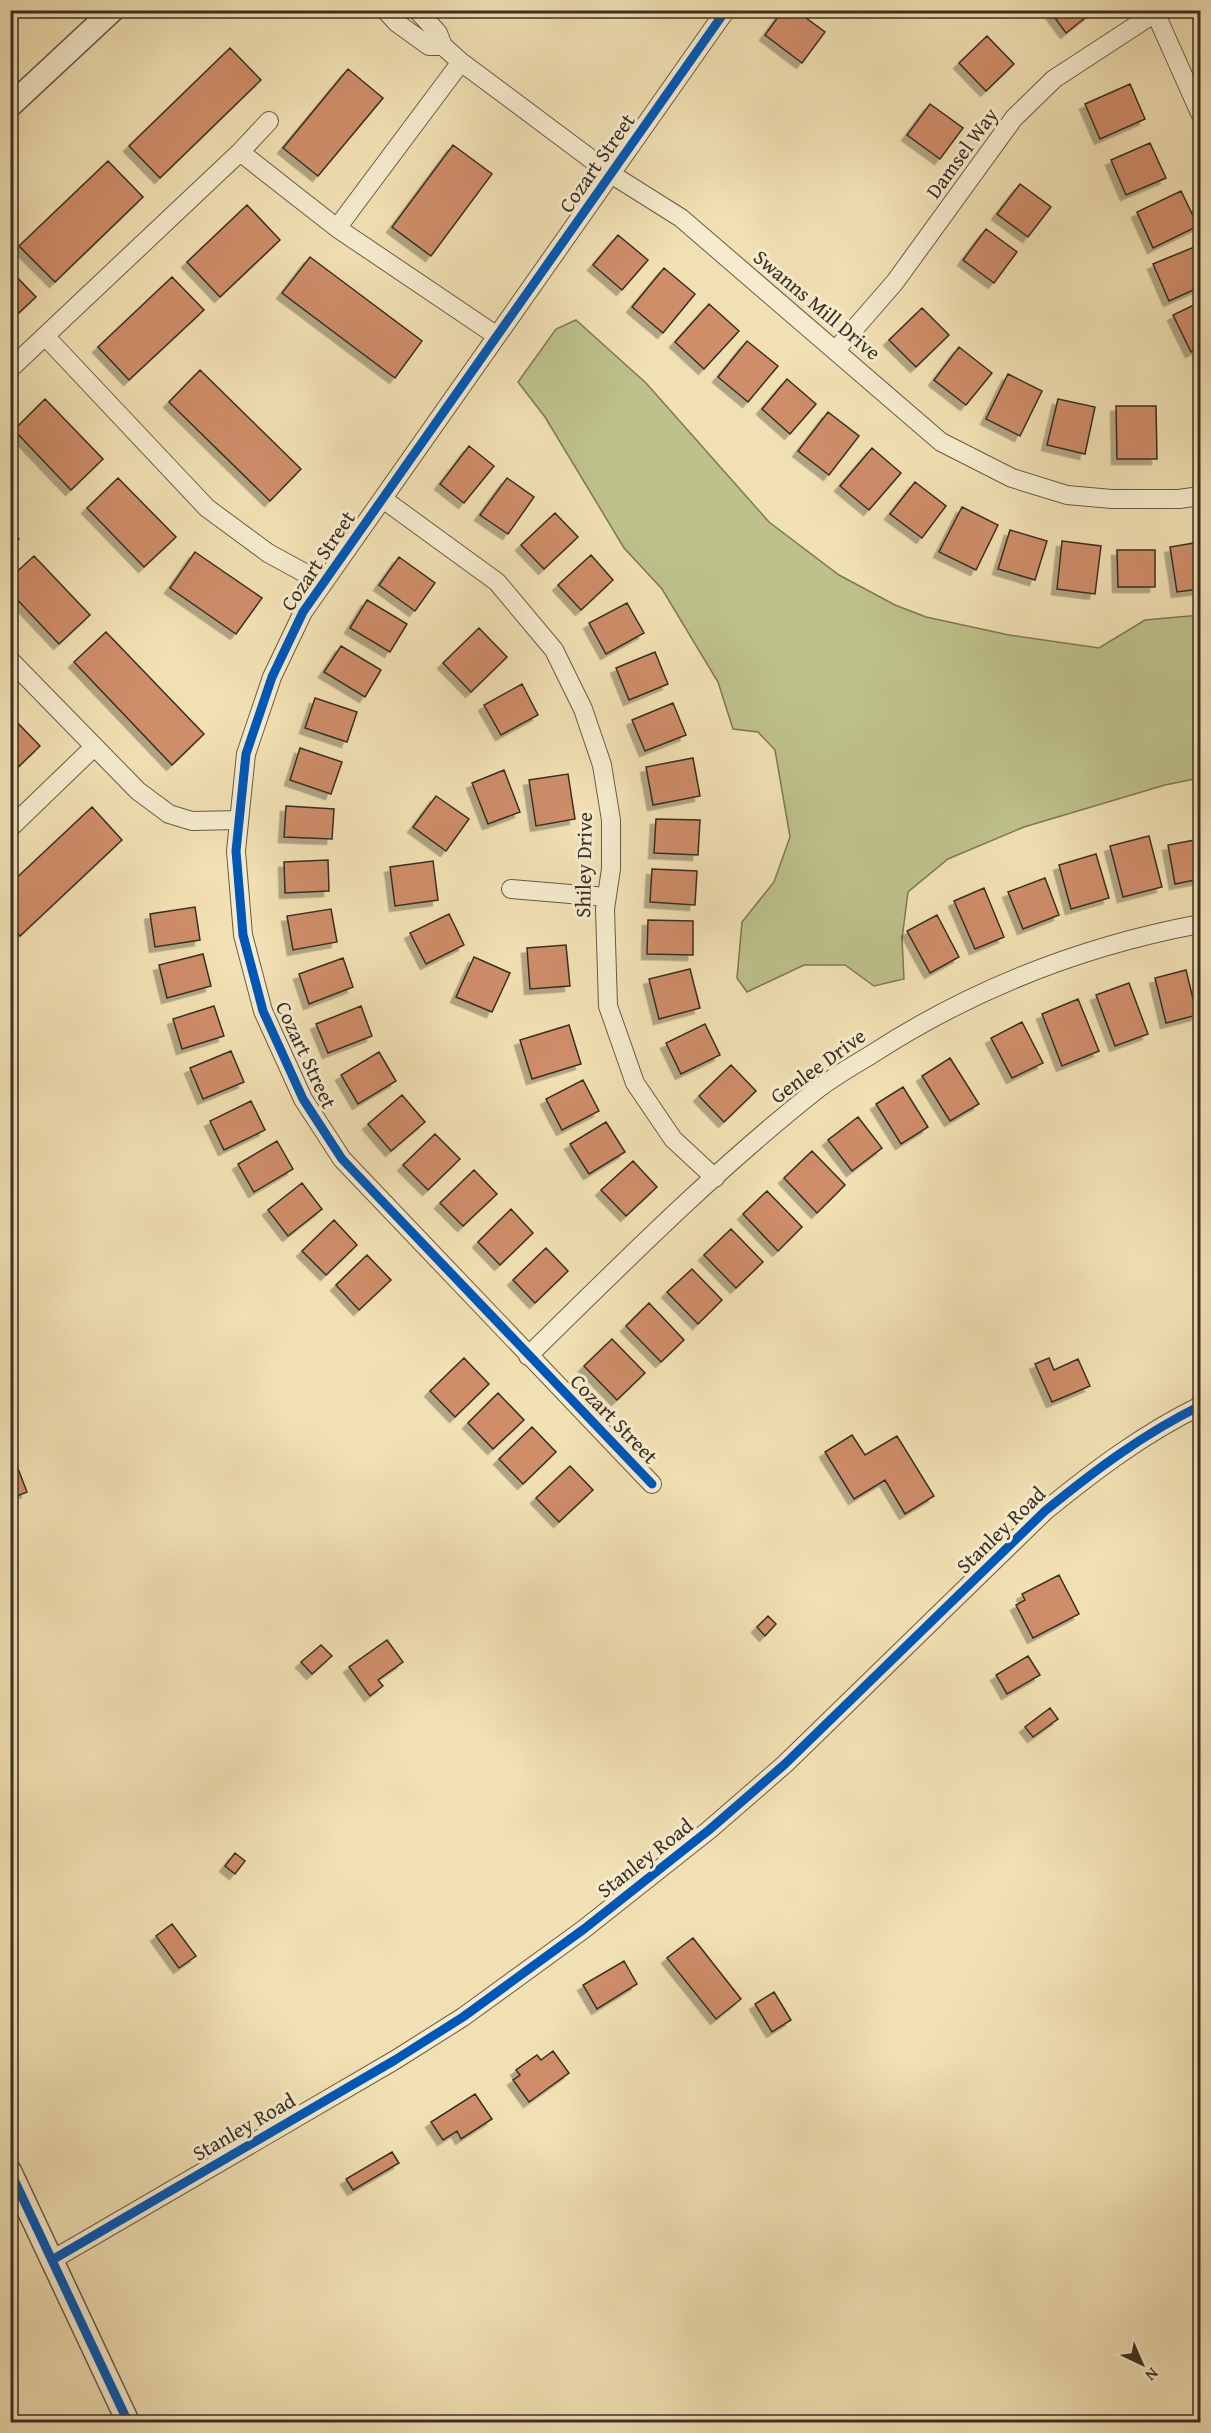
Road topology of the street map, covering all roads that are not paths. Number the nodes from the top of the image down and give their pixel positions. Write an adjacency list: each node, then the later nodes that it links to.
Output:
1 (113, 10): 8 (street)
2 (384, 10): 6 (street, Swanns Mill Drive)
3 (417, 10): 6 (street, Swanns Mill Drive)
4 (726, 10): 12 (street, Cozart Street)
5 (1154, 12): 9 (street); 16 (street, Damsel Way)
6 (443, 46): 7 (street, Swanns Mill Drive)
7 (461, 62): 12 (street, Swanns Mill Drive); 13 (street)
8 (10, 106)
9 (1200, 113)
10 (269, 121): 11 (street)
11 (240, 152): 13 (street); 14 (street)
12 (611, 174): 15 (street, Cozart Street); 16 (street, Swanns Mill Drive)
13 (337, 228): 15 (street)
14 (45, 336): 17 (street); 20 (street, Cozart Street)
15 (497, 336): 19 (street, Cozart Street)
16 (835, 351): 18 (street, Swanns Mill Drive)
17 (10, 369)
18 (1200, 496)
19 (383, 499): 20 (street, Cozart Street); 26 (street, Shiley Drive)
20 (323, 583): 23 (street, Cozart Street)
21 (10, 660): 22 (street)
22 (94, 747): 23 (street); 24 (street)
23 (239, 820): 29 (street, Cozart Street)
24 (10, 828)
25 (512, 889): 26 (street)
26 (606, 897): 28 (street, Shiley Drive)
27 (1200, 924): 28 (street, Genlee Drive)
28 (715, 1178): 29 (street, Genlee Drive)
29 (528, 1356): 31 (street, Cozart Street)
30 (1200, 1406): 33 (street, Stanley Road)
31 (652, 1484)
32 (10, 2171): 33 (street)
33 (52, 2260): 34 (street)
34 (128, 2422)

